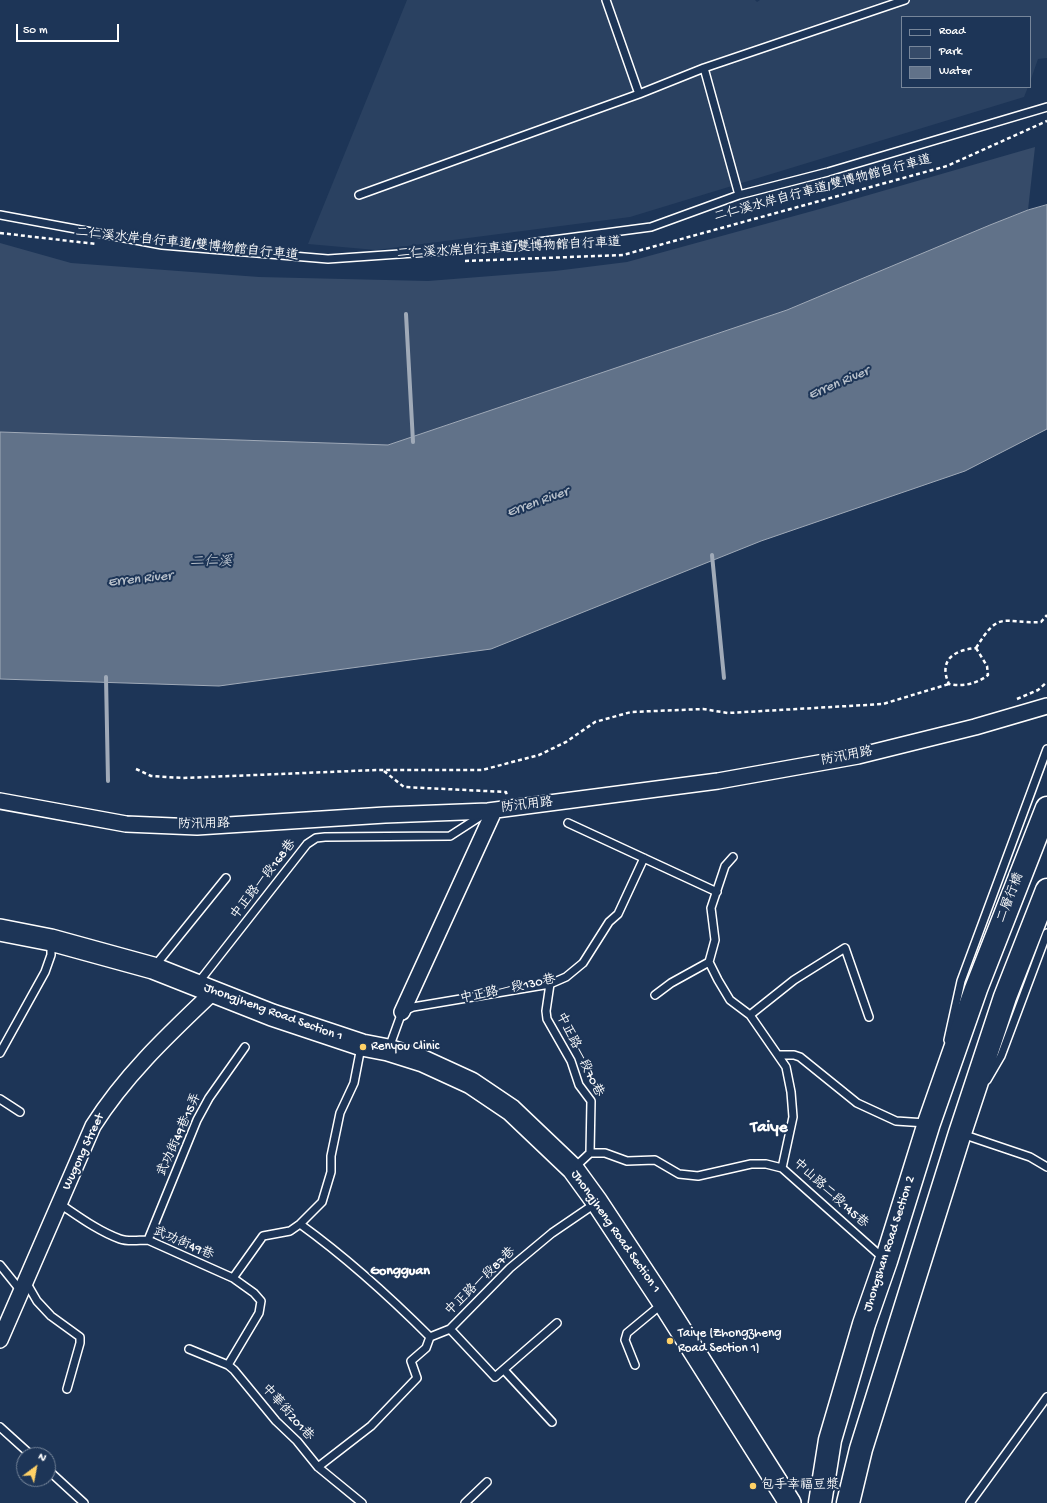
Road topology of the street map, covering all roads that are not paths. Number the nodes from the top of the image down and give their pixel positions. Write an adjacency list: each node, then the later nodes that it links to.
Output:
1 (606, 0): 4 (lane)
2 (905, 0): 3 (lane)
3 (704, 68): 4 (lane); 7 (lane)
4 (639, 94): 6 (lane)
5 (1047, 107): 7 (lane)
6 (359, 194)
7 (739, 195): 8 (lane)
8 (0, 215)
9 (1047, 706): 13 (street, 防汛用路)
10 (1047, 749): 39 (lane)
11 (0, 801): 13 (street, 防汛用路)
12 (1047, 808): 27 (main road, 二層行橋)
13 (491, 811): 26 (lane, 中正路一段168巷); 29 (street)
14 (568, 824): 16 (lane)
15 (733, 857): 19 (lane)
16 (644, 858): 19 (lane); 25 (lane, 中正路一段130巷)
17 (226, 878): 24 (lane)
18 (1047, 890): 40 (main road)
19 (717, 892): 23 (lane)
20 (0, 930): 22 (street, Jhongjheng Road Section 1)
21 (1047, 933): 40 (lane)
22 (51, 940): 24 (street, Jhongjheng Road Section 1); 35 (lane)
23 (709, 962): 28 (lane); 30 (lane, 中山路二段145巷)
24 (153, 968): 26 (street, Jhongjheng Road Section 1)
25 (550, 984): 29 (lane, 中正路一段130巷); 41 (lane, 中正路一段70巷)
26 (204, 989): 32 (street, Jhongjheng Road Section 1); 46 (street, Wugong Street)
27 (976, 989): 39 (main road, Jhongshan Road Section 2)
28 (655, 995)
29 (402, 1012): 34 (lane)
30 (750, 1015): 31 (lane); 36 (lane, 中山路二段145巷)
31 (869, 1017)
32 (362, 1045): 34 (street, Jhongjheng Road Section 1); 47 (lane)
33 (245, 1047): 48 (lane, 武功街49巷15弄)
34 (388, 1050): 44 (street, Jhongjheng Road Section 1)
35 (0, 1053)
36 (778, 1055): 39 (lane); 43 (lane, 中山路二段145巷)
37 (0, 1099): 38 (lane)
38 (20, 1112)
39 (932, 1115): 49 (main road, Jhongshan Road Section 2)
40 (963, 1125): 42 (lane); 75 (main road)
41 (590, 1153): 43 (lane); 44 (lane)
42 (1047, 1167)
43 (782, 1168): 49 (lane, 中山路二段145巷)
44 (573, 1169): 45 (street, Jhongjheng Road Section 1)
45 (597, 1202): 53 (street, Jhongjheng Road Section 1); 55 (lane, 中正路一段87巷)
46 (60, 1204): 48 (lane, 武功街49巷); 52 (street, Wugong Street)
47 (300, 1224): 51 (lane); 56 (lane)
48 (148, 1240): 51 (lane, 武功街49巷)
49 (886, 1261): 74 (main road, Jhongshan Road Section 2)
50 (0, 1266): 52 (lane)
51 (233, 1278): 59 (lane, 武功街49巷)
52 (24, 1286): 57 (street, Wugong Street); 62 (lane)
53 (664, 1302): 60 (lane); 73 (street, Jhongjheng Road Section 1)
54 (557, 1323): 61 (lane)
55 (450, 1329): 56 (lane, 中正路一段87巷); 61 (lane)
56 (430, 1336): 67 (lane)
57 (0, 1340)
58 (189, 1348): 59 (lane, 中華街201巷)
59 (228, 1365): 67 (lane, 中華街201巷)
60 (635, 1365)
61 (504, 1370): 64 (lane)
62 (67, 1389)
63 (1047, 1397): 76 (lane)
64 (552, 1422)
65 (0, 1427): 66 (lane)
66 (22, 1447)
67 (318, 1467): 71 (lane, 中華街201巷)
68 (56, 1477): 70 (lane)
69 (487, 1482): 72 (lane)
70 (84, 1503)
71 (362, 1503)
72 (465, 1503)
73 (790, 1503)
74 (820, 1503)
75 (848, 1503)
76 (970, 1503)

